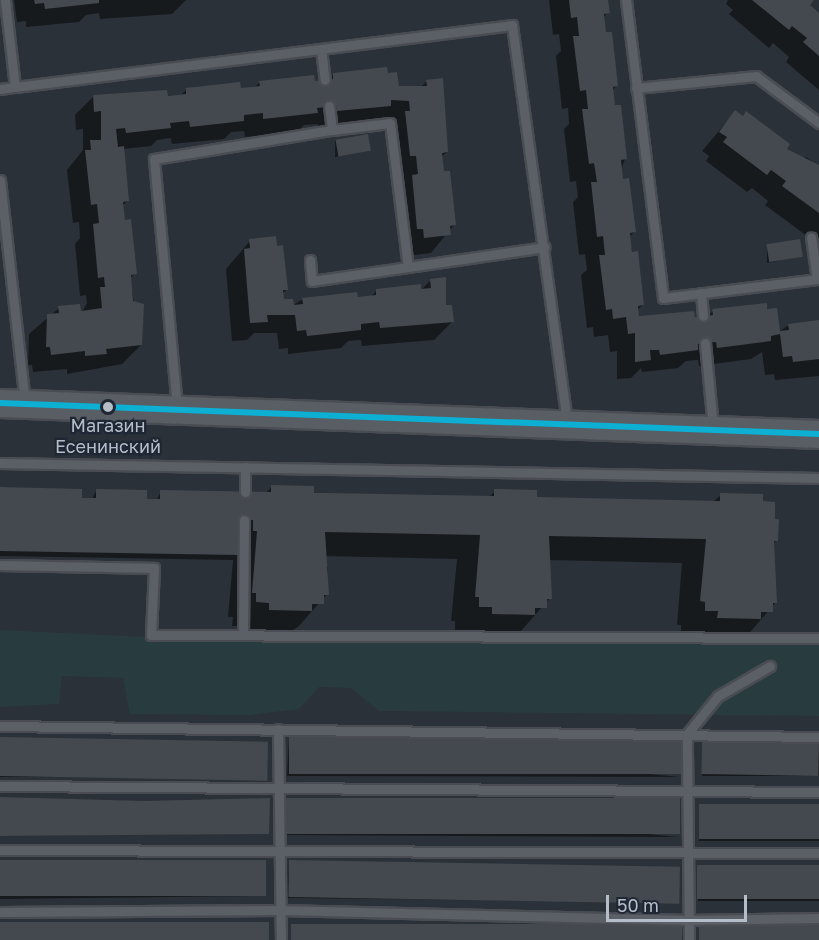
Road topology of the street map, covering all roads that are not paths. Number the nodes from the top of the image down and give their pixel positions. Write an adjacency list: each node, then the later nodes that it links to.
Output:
1 (5, 0): 5 (lane)
2 (626, 0): 6 (lane)
3 (321, 49): 4 (lane); 5 (lane); 13 (lane)
4 (325, 80)
5 (15, 87): 7 (lane)
6 (636, 88): 9 (lane); 16 (lane)
7 (0, 89)
8 (329, 106): 10 (lane)
9 (819, 123)
10 (332, 130): 15 (lane); 20 (lane)
11 (0, 180): 19 (lane)
12 (811, 237): 16 (lane)
13 (545, 247): 15 (lane); 21 (lane)
14 (310, 260): 15 (lane)
15 (408, 267)
16 (701, 293): 17 (lane)
17 (703, 316)
18 (705, 343): 22 (lane)
19 (13, 404): 20 (street)
20 (178, 409): 21 (street)
21 (568, 424): 22 (street)
22 (713, 430): 23 (street)
23 (819, 434)
24 (0, 463): 25 (lane)
25 (245, 467): 26 (lane); 27 (lane)
26 (819, 478)
27 (245, 492)
28 (244, 520): 30 (lane)
29 (0, 565): 30 (lane)
30 (243, 635): 31 (lane)
31 (819, 638)
32 (770, 666): 35 (lane)
33 (0, 726): 34 (lane)
34 (278, 729): 35 (lane); 38 (lane)
35 (687, 734): 36 (lane); 39 (lane)
36 (819, 737)
37 (0, 786): 38 (lane)
38 (276, 791): 39 (lane); 42 (lane)
39 (688, 791): 40 (lane); 43 (lane)
40 (819, 792)
41 (0, 850): 42 (lane)
42 (278, 850): 43 (lane); 45 (lane)
43 (689, 852): 44 (lane); 48 (lane)
44 (819, 853)
45 (280, 910): 46 (lane); 48 (lane); 49 (lane)
46 (0, 912)
47 (819, 918): 48 (lane)
48 (689, 920): 50 (lane)
49 (281, 940)
50 (690, 940)

